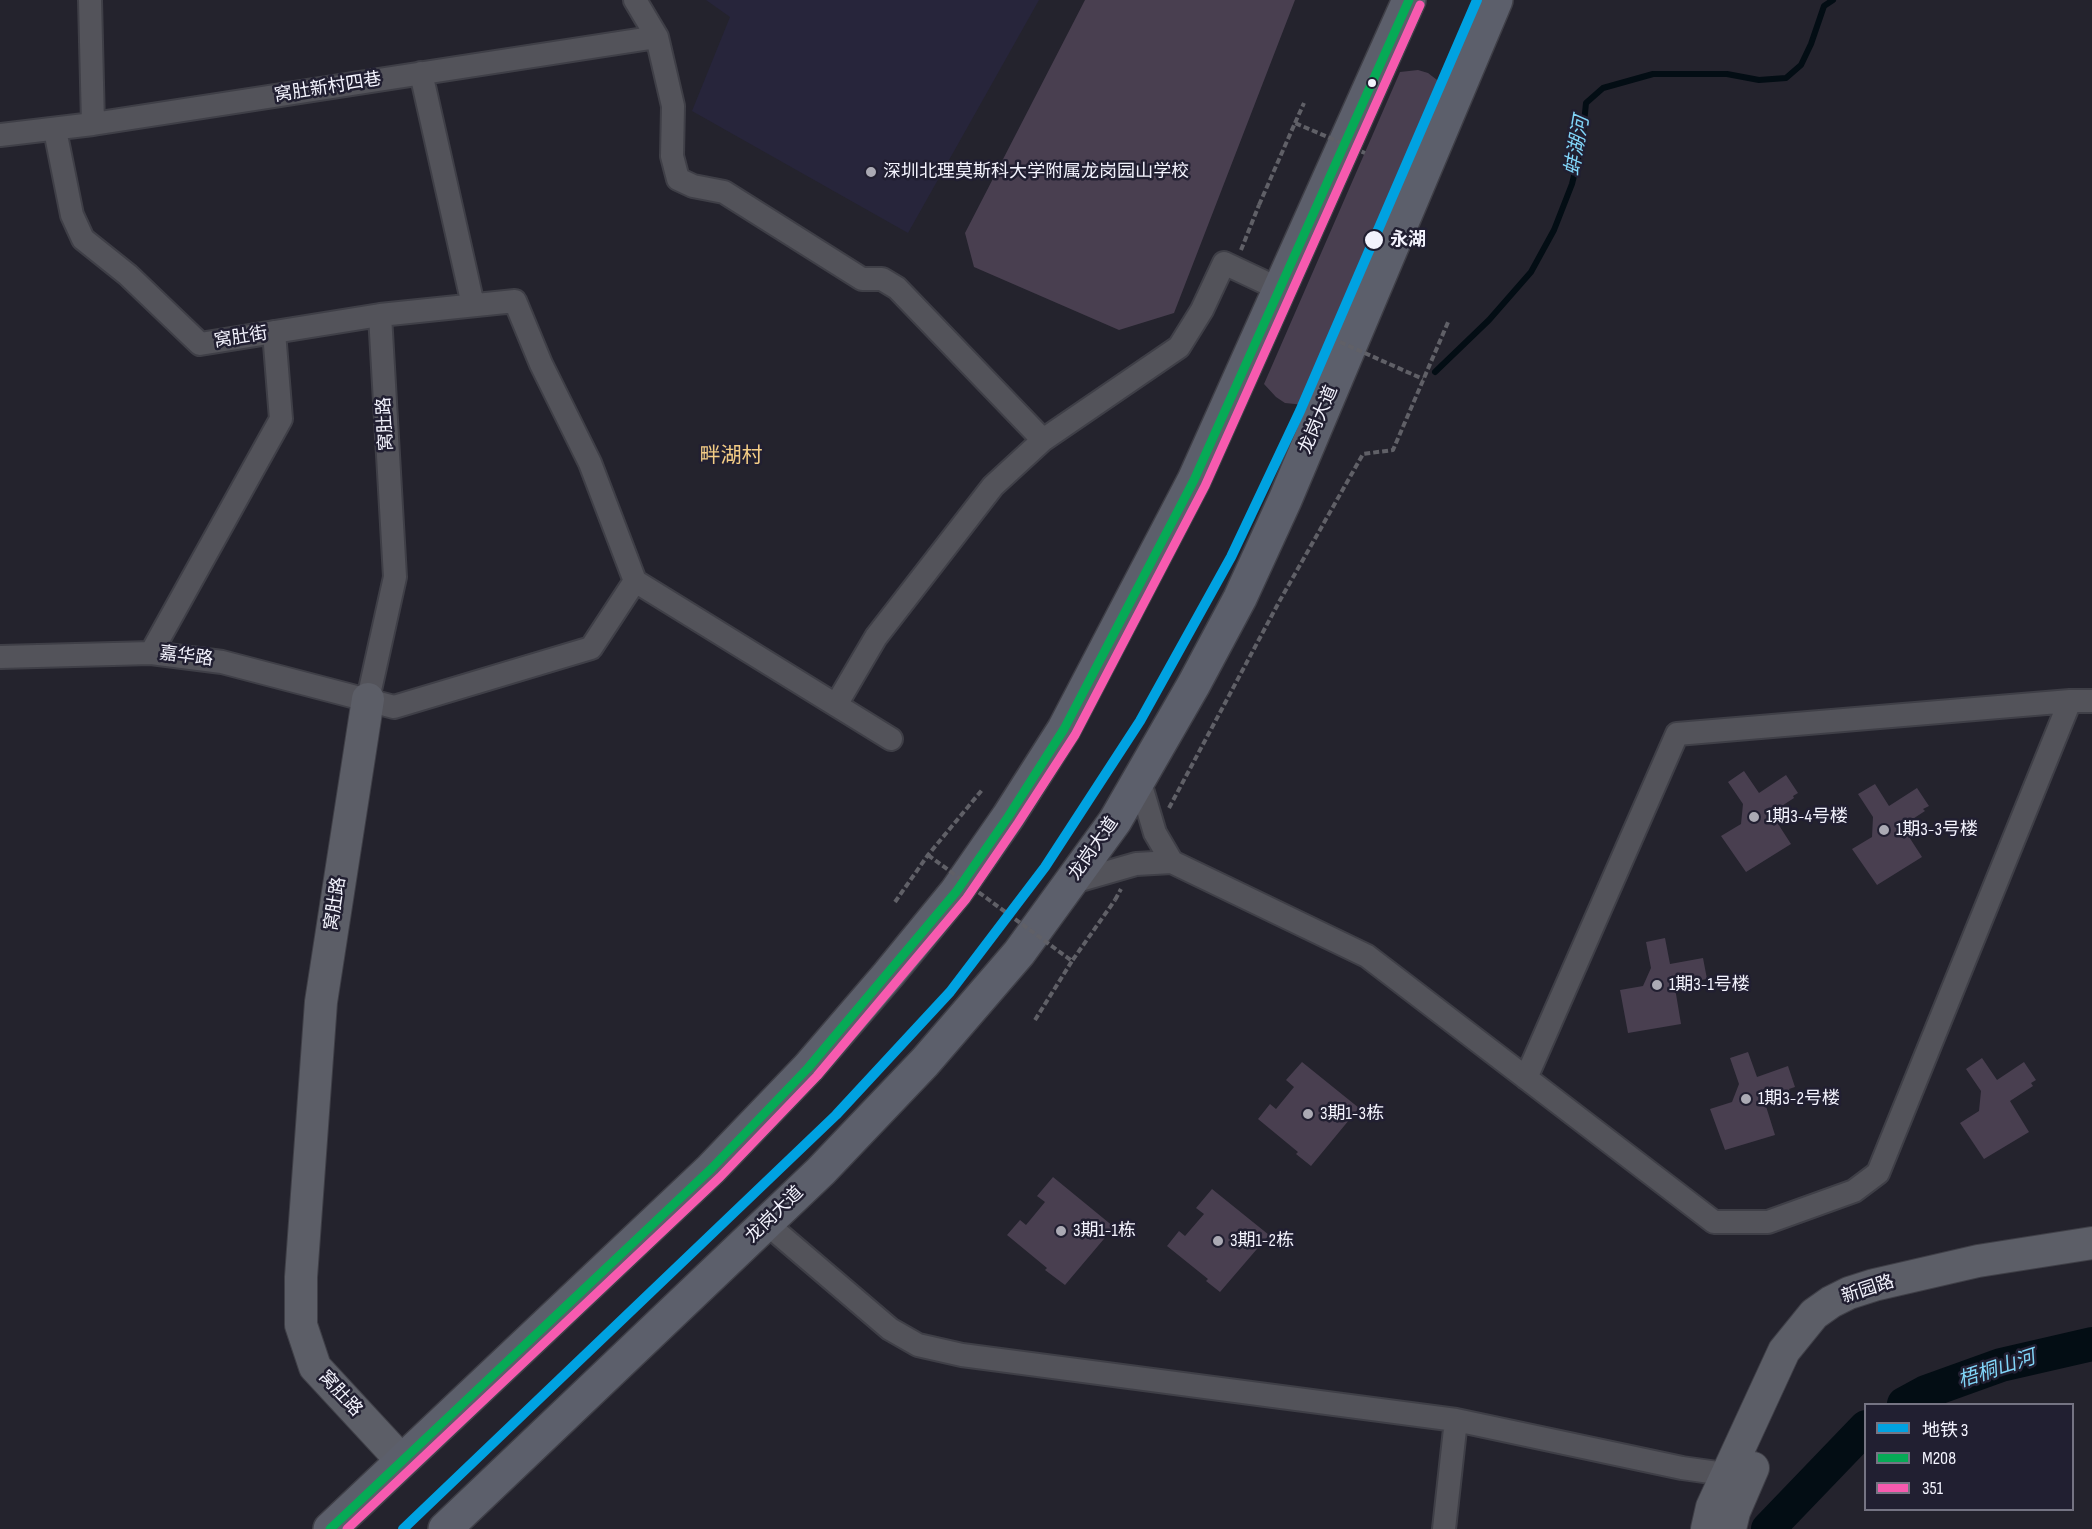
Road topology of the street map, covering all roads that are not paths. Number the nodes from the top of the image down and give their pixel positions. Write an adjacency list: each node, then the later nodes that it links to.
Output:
1 (90, 0): 7 (street)
2 (635, 0): 5 (street)
3 (1409, 0): 10 (highway)
4 (1496, 0): 22 (highway, 龙岗大道)
5 (657, 37): 6 (street, 窝肚新村四巷); 14 (street)
6 (421, 74): 7 (street, 窝肚新村四巷); 11 (street)
7 (93, 124): 8 (street, 窝肚新村四巷)
8 (55, 130): 9 (street, 窝肚新村四巷); 13 (street, 窝肚街)
9 (0, 135)
10 (1279, 289): 14 (street); 30 (highway)
11 (473, 305): 12 (street, 窝肚街); 15 (street, 窝肚街)
12 (380, 315): 13 (street, 窝肚街); 18 (street, 窝肚路)
13 (274, 332): 16 (street)
14 (1043, 440): 20 (street)
15 (635, 581): 18 (street, 嘉华路); 20 (street)
16 (151, 653): 17 (street, 嘉华路); 18 (street, 嘉华路)
17 (0, 657)
18 (368, 699): 30 (street, 窝肚路)
19 (2081, 701): 25 (street); 25 (street)
20 (836, 705): 21 (street)
21 (891, 739)
22 (1139, 779): 23 (street); 24 (highway, 龙岗大道)
23 (1172, 862): 24 (street); 25 (street)
24 (1070, 883): 26 (highway, 龙岗大道)
25 (1526, 1078)
26 (766, 1223): 29 (street); 33 (highway, 龙岗大道)
27 (2092, 1243): 31 (street, 新园路)
28 (2092, 1264): 31 (street, 新园路)
29 (1456, 1420): 31 (street); 34 (street)
30 (402, 1461): 32 (highway)
31 (1738, 1476): 35 (street, 新园路); 36 (street, 新园路)
32 (330, 1529)
33 (446, 1529)
34 (1444, 1529)
35 (1707, 1529)
36 (1730, 1529)

